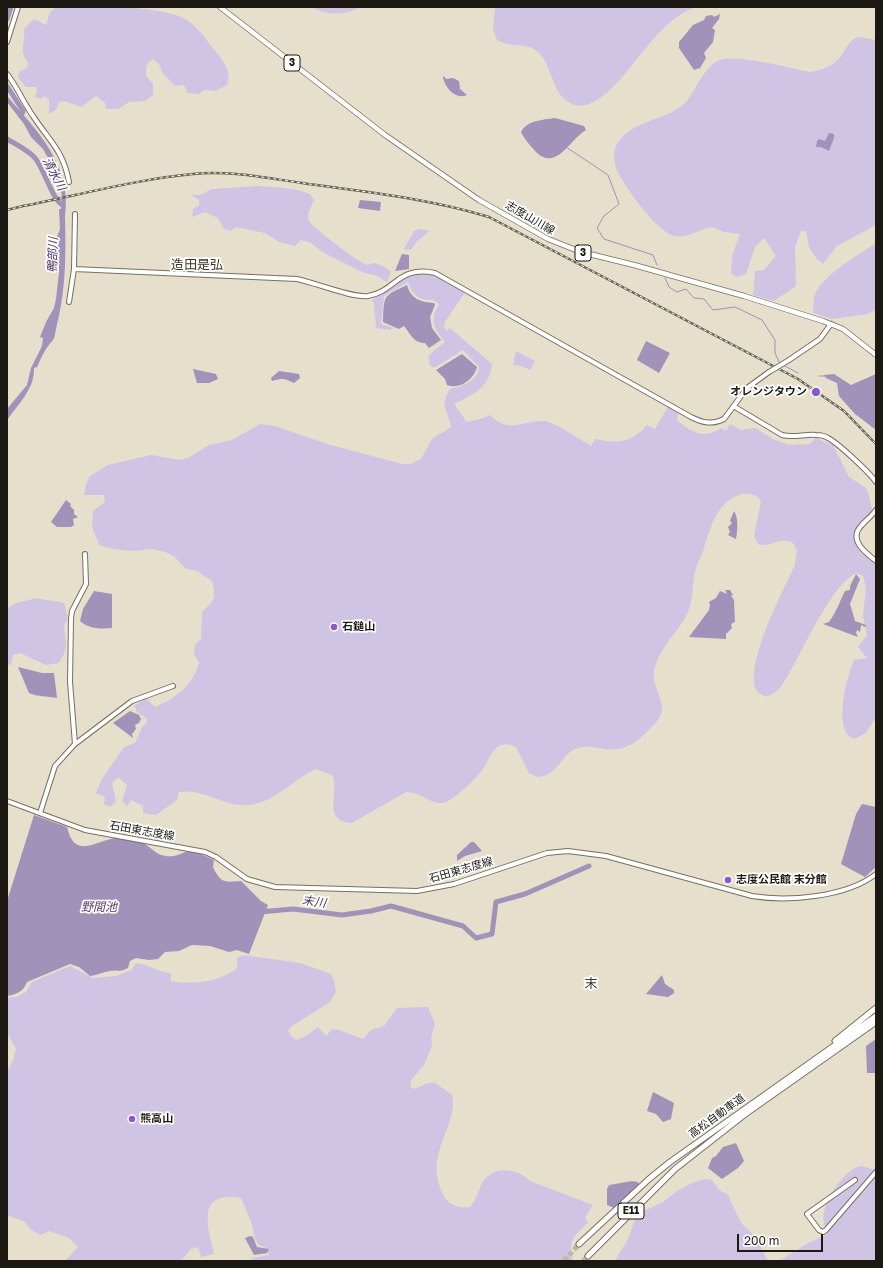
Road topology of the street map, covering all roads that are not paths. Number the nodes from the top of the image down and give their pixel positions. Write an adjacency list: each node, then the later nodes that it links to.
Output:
1 (18, 7): 3 (street)
2 (220, 7): 9 (main road, 志度山川線 / 3)
3 (7, 42)
4 (7, 74): 5 (street)
5 (69, 182)
6 (75, 214): 7 (street)
7 (74, 269): 8 (street); 11 (street)
8 (69, 302)
9 (831, 324): 10 (main road, 志度山川線 / 3); 11 (street, bridge)
10 (876, 355)
11 (735, 407): 12 (street)
12 (876, 482)
13 (876, 510): 15 (street)
14 (85, 554): 17 (street)
15 (876, 561)
16 (173, 686): 17 (street)
17 (75, 744): 19 (street)
18 (7, 801): 19 (street, 石田東志度線)
19 (40, 813): 20 (street, 石田東志度線)
20 (876, 874)
21 (876, 1008): 24 (highway)
22 (876, 1016): 24 (highway, 高松自動車道 / E11)
23 (876, 1022): 24 (highway, 高松自動車道 / E11)
24 (851, 1034): 25 (highway); 25 (highway, 高松自動車道 / E11)
25 (839, 1042): 26 (highway, 高松自動車道 / E11); 26 (highway, 高松自動車道 / E11)
26 (744, 1112): 29 (highway, 高松自動車道 / E11); 30 (highway, 高松自動車道 / E11)
27 (876, 1172): 28 (street)
28 (855, 1180)
29 (579, 1244)
30 (588, 1256)

